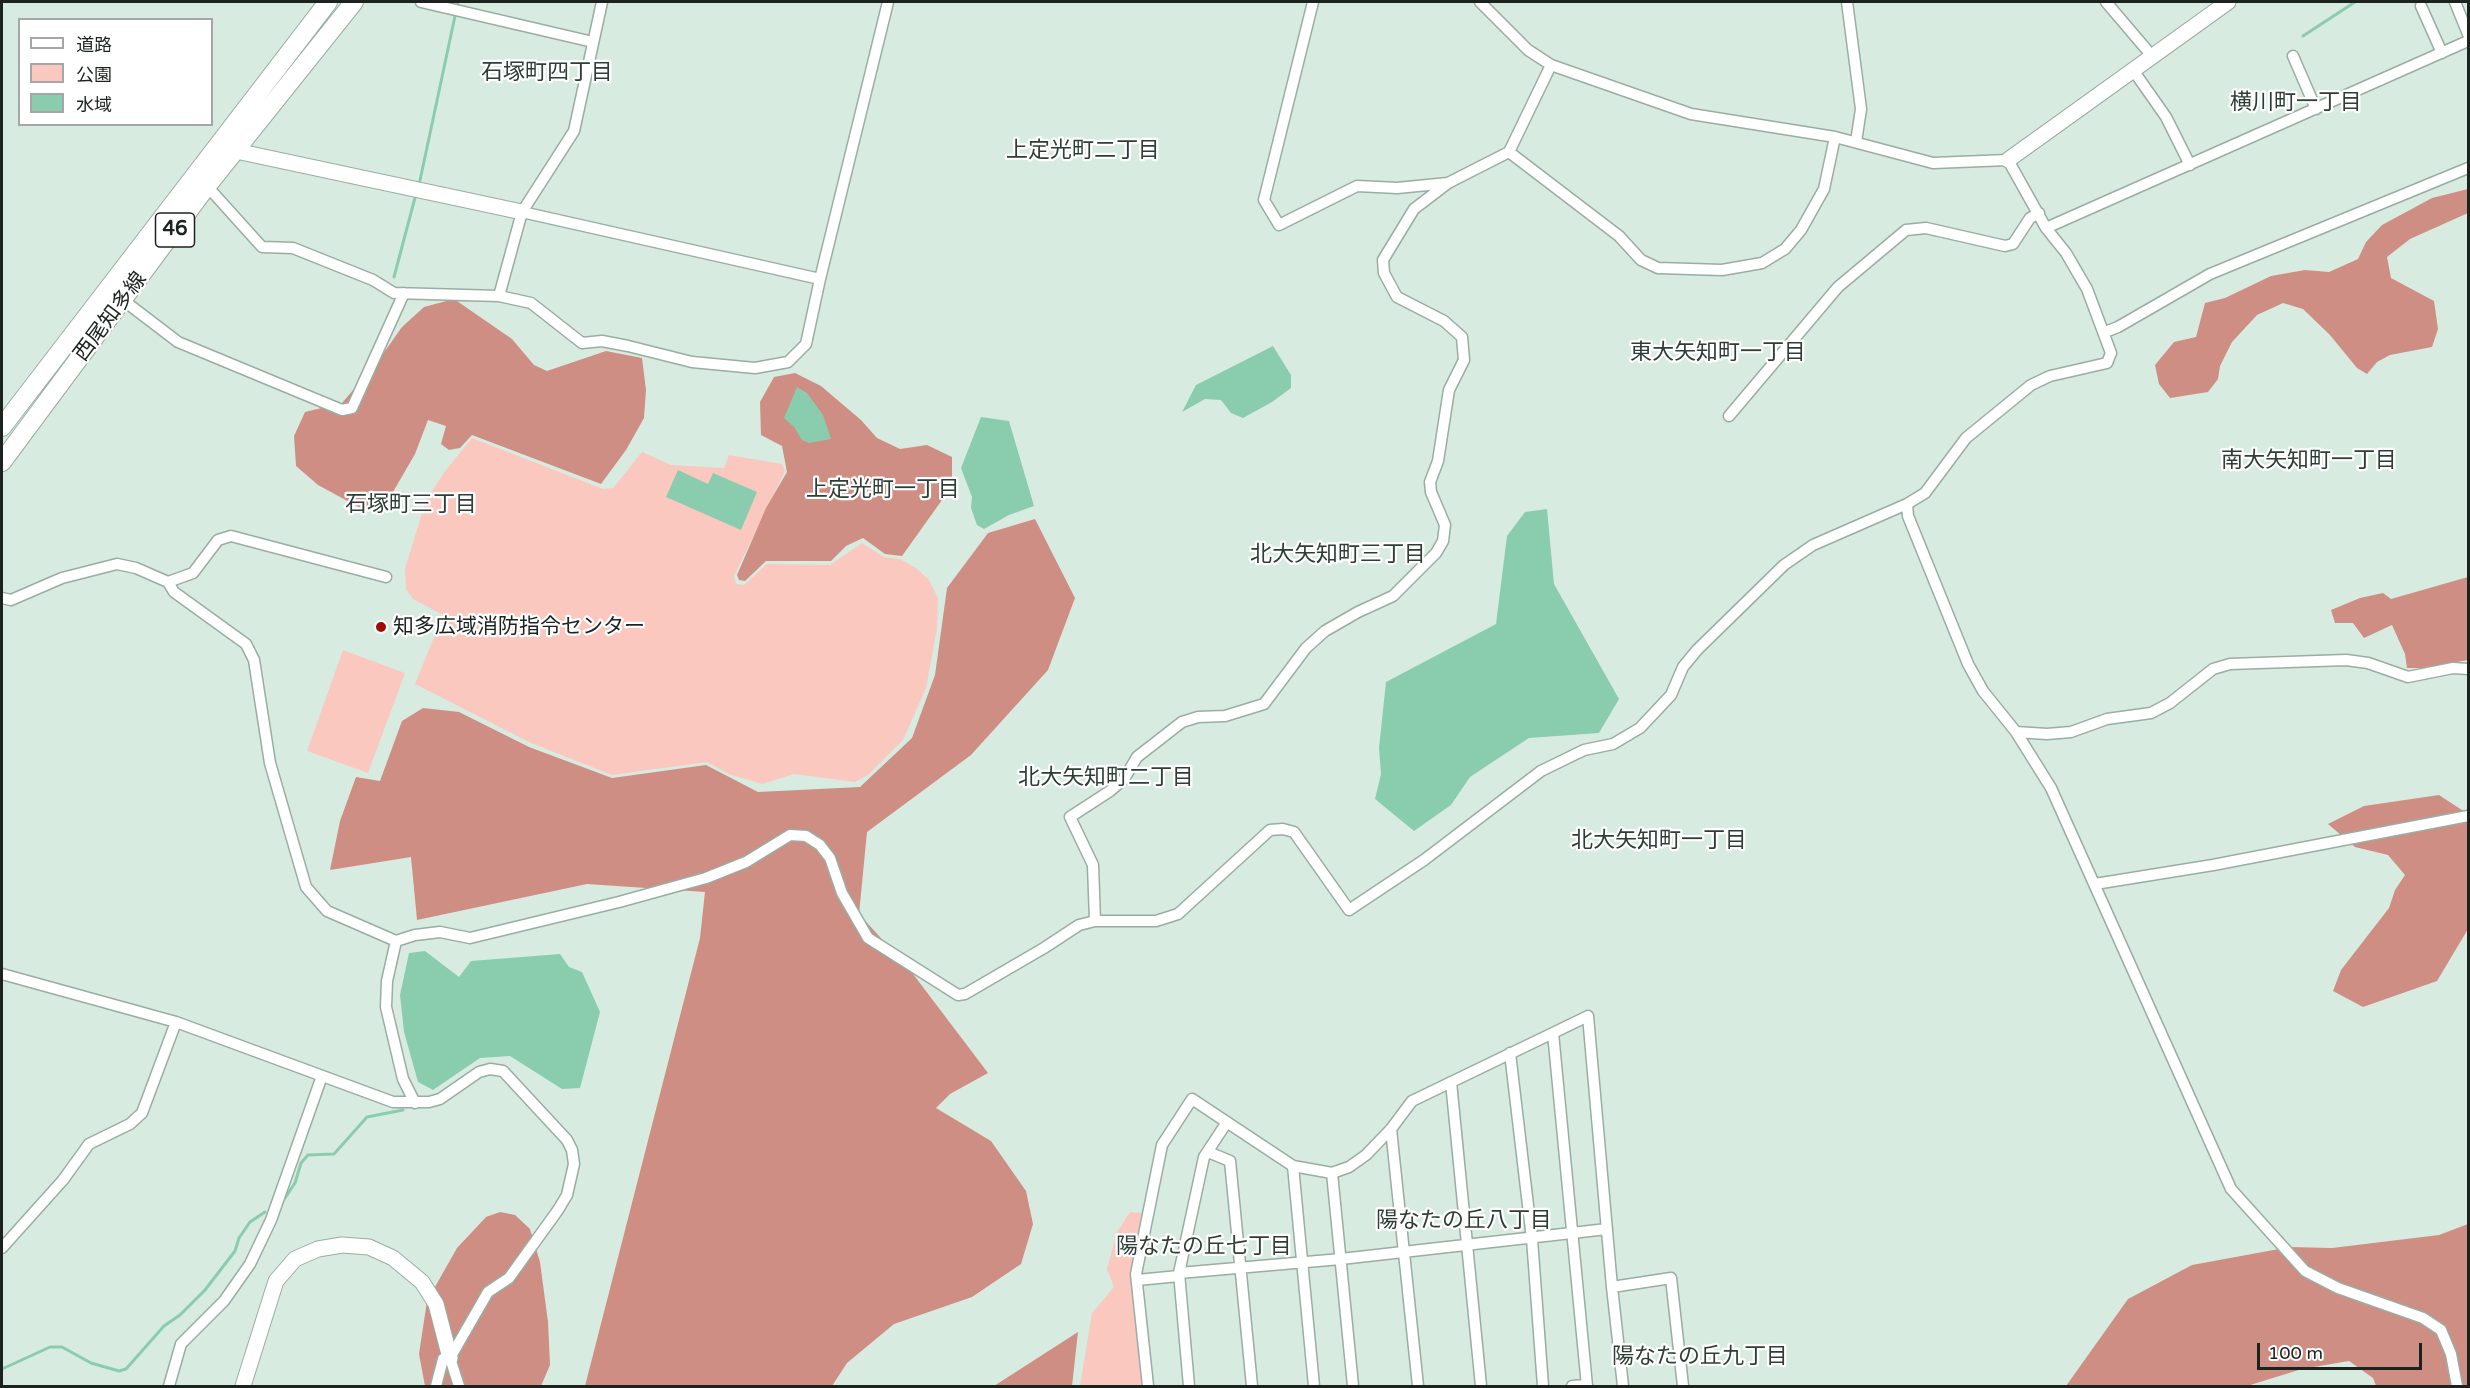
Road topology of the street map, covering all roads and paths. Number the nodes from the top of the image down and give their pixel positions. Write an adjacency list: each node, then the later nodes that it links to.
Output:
1 (328, 2): 23 (main road, 西尾知多線 / 46)
2 (354, 2): 25 (main road, 西尾知多線 / 46)
3 (421, 2): 15 (street)
4 (602, 2): 15 (street)
5 (888, 2): 35 (street)
6 (1313, 2): 30 (street)
7 (1480, 2): 19 (street)
8 (1847, 2): 24 (street)
9 (2106, 2): 17 (street)
10 (2228, 2): 17 (street)
11 (2455, 2): 13 (street)
12 (2421, 6): 16 (street)
13 (2469, 34)
14 (2469, 41): 16 (street)
15 (593, 42): 32 (street)
16 (2442, 53): 21 (street)
17 (2152, 56): 20 (street)
18 (2293, 56): 21 (street)
19 (1551, 65): 22 (street); 26 (street)
20 (2133, 70): 27 (street); 28 (street)
21 (2316, 109): 28 (street)
22 (1835, 137): 24 (street); 26 (street)
23 (219, 142): 25 (street); 41 (main road, 西尾知多線 / 46)
24 (1856, 142): 27 (street)
25 (236, 151): 31 (main road, 西尾知多線 / 46); 32 (street)
26 (1509, 152): 30 (street)
27 (2008, 160): 33 (street)
28 (2190, 165): 34 (street)
29 (2469, 168): 39 (street)
30 (1448, 183): 52 (street)
31 (207, 186): 36 (street); 38 (main road, 西尾知多線 / 46)
32 (522, 212): 35 (street); 37 (street)
33 (2039, 213): 34 (street); 40 (street)
34 (2046, 228): 39 (street)
35 (820, 279): 37 (street)
36 (404, 293): 37 (street); 38 (street)
37 (499, 296)
38 (123, 300): 42 (main road, 西尾知多線 / 46)
39 (2105, 332): 44 (street)
40 (1729, 416)
41 (2, 427): 42 (street)
42 (19, 439): 43 (main road, 西尾知多線 / 46)
43 (2, 462)
44 (1907, 504): 49 (street); 52 (street)
45 (386, 577): 46 (street)
46 (168, 582): 47 (street); 53 (street)
47 (2, 598)
48 (2469, 669): 49 (street)
49 (2016, 732): 51 (street)
50 (2469, 816): 51 (street)
51 (2095, 884): 95 (street)
52 (1095, 921): 53 (street)
53 (396, 941): 60 (street)
54 (2, 974): 55 (street)
55 (176, 1023): 58 (street); 70 (street)
56 (1553, 1033): 57 (street); 66 (street); 67 (street)
57 (1510, 1053): 59 (street); 68 (street)
58 (322, 1076): 60 (street); 79 (street)
59 (1451, 1082): 62 (street); 69 (street)
60 (415, 1103): 78 (street)
61 (1227, 1122): 63 (street); 64 (street); 76 (street)
62 (1391, 1130): 65 (street); 71 (street)
63 (1208, 1152): 74 (street); 75 (street)
64 (1293, 1166): 65 (street); 73 (street)
65 (1332, 1173): 72 (street)
66 (1608, 1229): 67 (street); 77 (street)
67 (1573, 1234): 68 (street); 92 (street)
68 (1532, 1239): 69 (street); 90 (street)
69 (1469, 1246): 71 (street); 89 (street)
70 (2, 1248)
71 (1406, 1252): 72 (street); 88 (street)
72 (1341, 1259): 73 (street); 87 (street)
73 (1301, 1263): 74 (street); 86 (street)
74 (1240, 1268): 75 (street); 85 (street)
75 (1179, 1274): 76 (street); 84 (street)
76 (1137, 1280): 83 (street)
77 (1612, 1287): 93 (street); 94 (street)
78 (450, 1358): 80 (street); 81 (street); 82 (street)
79 (169, 1386)
80 (243, 1386)
81 (436, 1386)
82 (459, 1386)
83 (1148, 1386)
84 (1189, 1386)
85 (1252, 1386)
86 (1314, 1386)
87 (1353, 1386)
88 (1418, 1386)
89 (1481, 1386)
90 (1543, 1386)
91 (1572, 1386): 92 (street)
92 (1587, 1386)
93 (1623, 1386)
94 (1683, 1386)
95 (2457, 1386)

